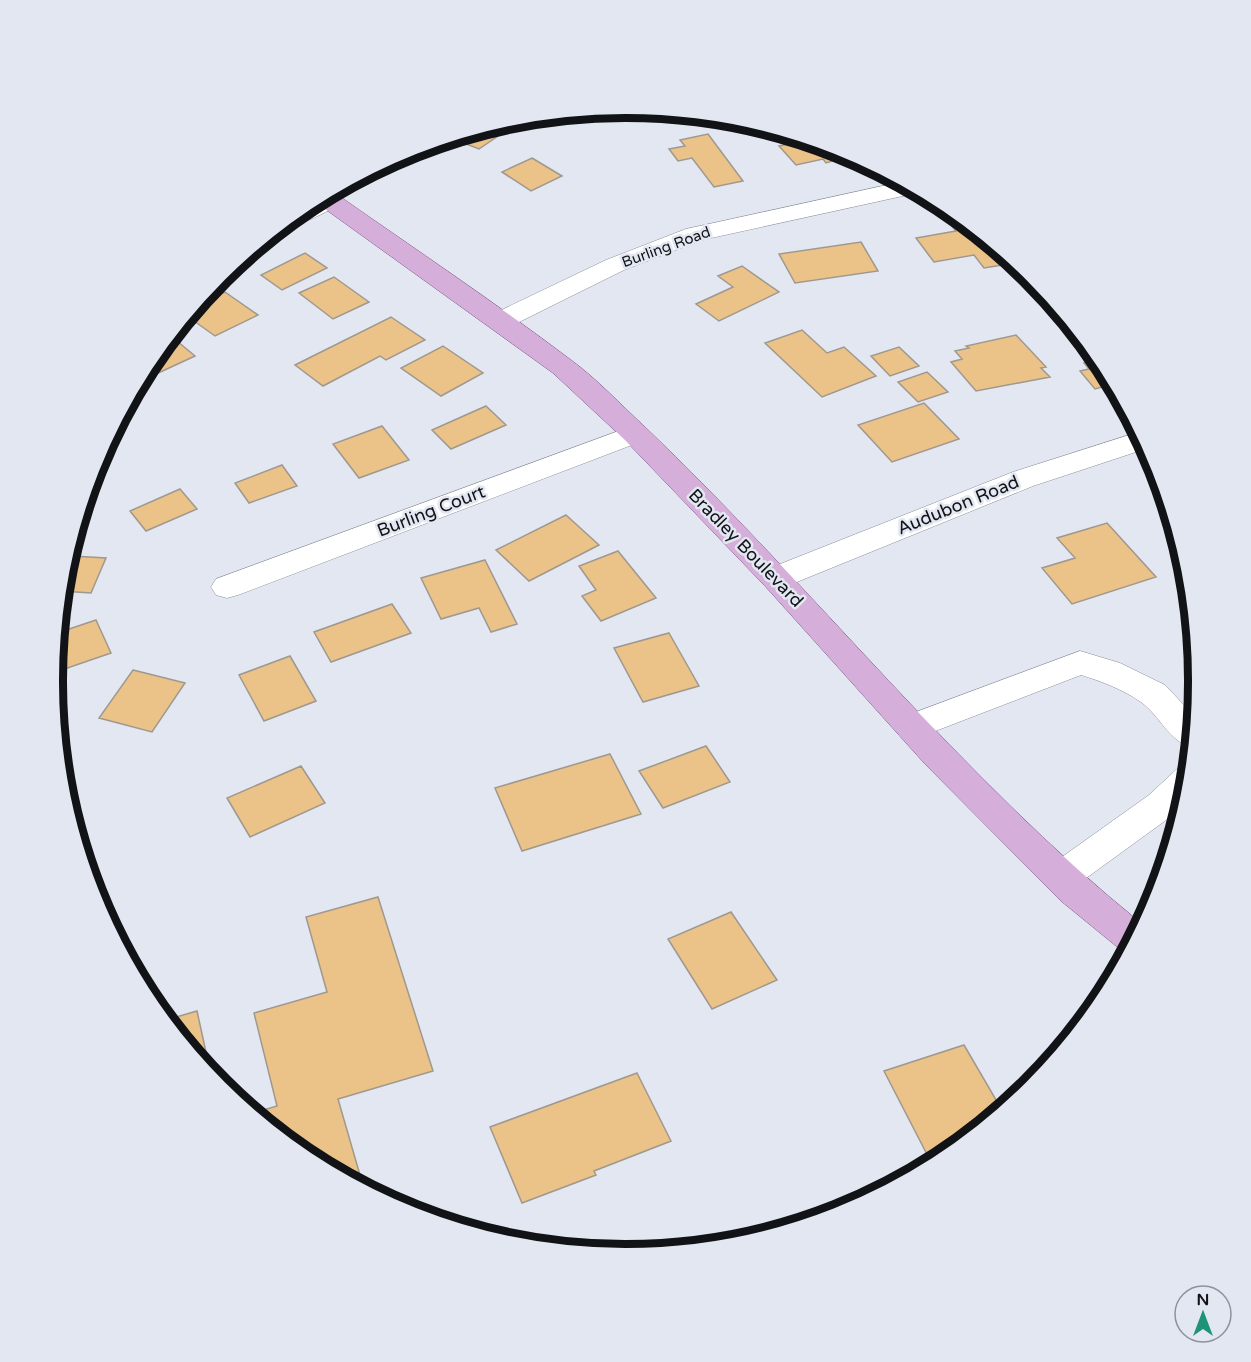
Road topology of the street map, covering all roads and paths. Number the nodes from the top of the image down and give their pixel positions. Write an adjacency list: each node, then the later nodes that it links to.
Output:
1 (899, 190): 3 (street, Burling Road)
2 (331, 202): 3 (main road, Bradley Boulevard)
3 (500, 321): 4 (main road, Bradley Boulevard)
4 (635, 434): 6 (main road, Bradley Boulevard); 7 (street, Burling Court)
5 (1135, 443): 6 (street, Audubon Road)
6 (776, 578): 8 (main road, Bradley Boulevard)
7 (227, 587)
8 (912, 727): 9 (street); 11 (main road, Bradley Boulevard)
9 (1186, 728)
10 (1177, 790): 11 (street)
11 (1062, 877): 12 (main road, Bradley Boulevard)
12 (1128, 934)

